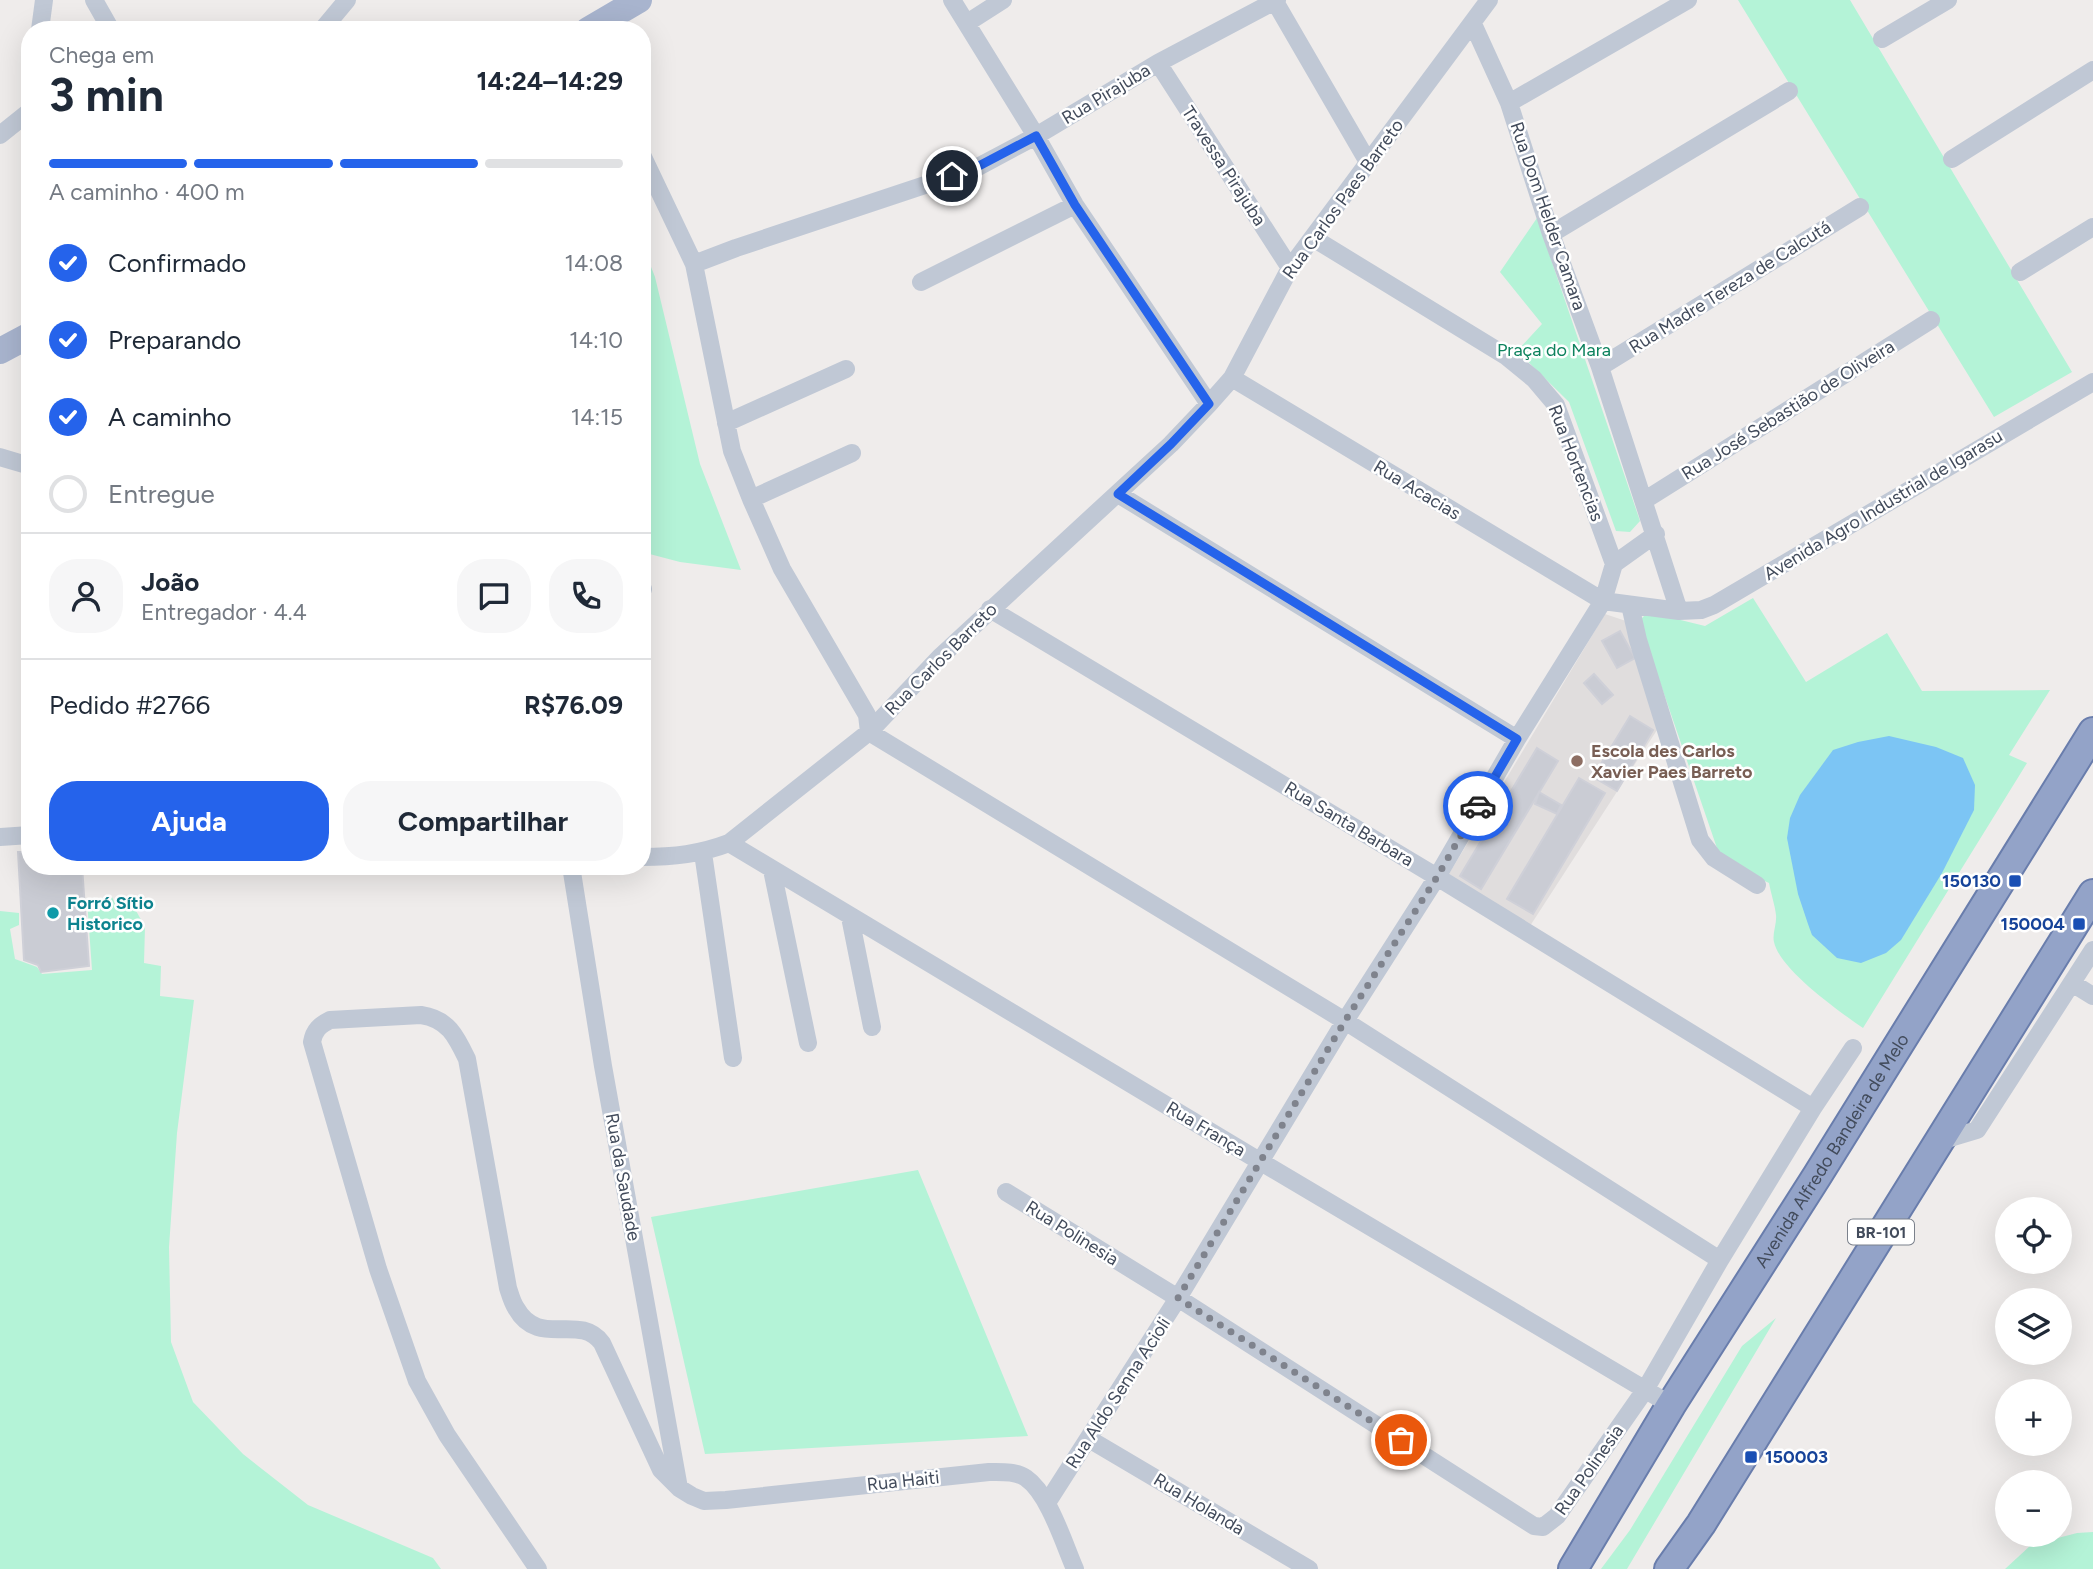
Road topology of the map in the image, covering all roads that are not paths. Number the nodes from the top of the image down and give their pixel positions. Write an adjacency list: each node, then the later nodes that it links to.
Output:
1 (44, 0): 12 (street)
2 (94, 0): 13 (street)
3 (347, 0): 14 (street)
4 (639, 0): 11 (main road)
5 (952, 0): 16 (street)
6 (1003, 0): 16 (street)
7 (1275, 0): 19 (street, Rua Pirajuba); 27 (street)
8 (1489, 0): 17 (street, Rua Carlos Paes Barreto)
9 (1688, 0): 22 (street)
10 (1948, 0): 18 (street)
11 (616, 7): 15 (main road)
12 (41, 21)
13 (106, 21)
14 (330, 21)
15 (599, 21)
16 (967, 23): 25 (street)
17 (1473, 24): 22 (street, Rua Dom Helder Camara); 27 (street, Rua Carlos Paes Barreto)
18 (1882, 39)
19 (1158, 63): 25 (street, Rua Pirajuba); 35 (street, Travessa Pirajuba)
20 (2093, 70): 26 (street)
21 (1790, 91): 32 (street)
22 (1509, 103): 32 (street, Rua Dom Helder Camara)
23 (21, 118): 24 (street)
24 (0, 135)
25 (1036, 136): 29 (street); 34 (street, Rua Pirajuba)
26 (1952, 159)
27 (1368, 162): 33 (street, Rua Carlos Paes Barreto)
28 (651, 174): 34 (street)
29 (1075, 205): 37 (street); 45 (street)
30 (1860, 207): 41 (street, Rua Madre Tereza de Calcutá)
31 (2093, 227): 36 (street)
32 (1551, 234): 41 (street, Rua Dom Helder Camara)
33 (1312, 238): 35 (street, Rua Carlos Paes Barreto); 54 (street, Rua Hortencias)
34 (694, 264): 46 (street)
35 (1290, 268): 43 (street, Rua Carlos Paes Barreto)
36 (2020, 272)
37 (921, 282)
38 (1931, 320): 52 (street, Rua José Sebastião de Oliveira)
39 (21, 340): 40 (main road)
40 (0, 351)
41 (1600, 367): 52 (street, Rua Dom Helder Camara)
42 (846, 369): 46 (street)
43 (1232, 378): 45 (street, Rua Carlos Paes Barreto); 55 (street, Rua Acacias)
44 (2088, 385): 58 (street, Avenida Agro Industrial de Igarasu)
45 (1209, 404): 50 (street, Rua Carlos Barreto)
46 (726, 423): 51 (street)
47 (852, 453): 51 (street)
48 (0, 457): 49 (street)
49 (21, 463)
50 (1118, 494): 57 (street, Rua Carlos Barreto); 61 (street)
51 (751, 499): 59 (street)
52 (1645, 500): 53 (street, Rua Dom Helder Camara)
53 (1656, 534): 54 (street); 58 (street, Rua Dom Helder Camara)
54 (1614, 565): 55 (street)
55 (1603, 601): 56 (street, Avenida Agro Industrial de Igarasu); 61 (street, Rua Aldo Senna Acioli)
56 (1630, 605): 58 (street, Avenida Agro Industrial de Igarasu); 70 (street)
57 (990, 609): 59 (street, Rua Carlos Barreto); 69 (street, Rua Santa Barbara)
58 (1679, 611)
59 (869, 732): 64 (street, Rua Carlos Barreto); 76 (street)
60 (2093, 732): 88 (highway, Avenida Alfredo Bandeira de Melo)
61 (1517, 739): 69 (street, Rua Aldo Senna Acioli)
62 (21, 836): 63 (street)
63 (0, 837)
64 (729, 843): 65 (street, Rua Carlos Barreto); 67 (street, Rua França)
65 (703, 852): 66 (street, Rua Carlos Barreto); 80 (street)
66 (651, 857)
67 (772, 870): 72 (street, Rua França); 78 (street)
68 (572, 875): 90 (street, Rua da Saudade)
69 (1437, 877): 76 (street, Rua Aldo Senna Acioli); 81 (street, Rua Santa Barbara)
70 (1757, 885)
71 (2093, 894): 82 (highway, BR-101)
72 (850, 917): 77 (street); 83 (street, Rua França)
73 (2093, 950): 74 (street)
74 (2072, 983): 75 (street); 82 (street)
75 (2093, 996)
76 (1345, 1021): 83 (street, Rua Aldo Senna Acioli); 85 (street)
77 (872, 1027)
78 (808, 1043)
79 (1853, 1048): 81 (street, Rua Polinesia)
80 (733, 1058)
81 (1813, 1108): 85 (street, Rua Polinesia)
82 (1937, 1142): 96 (highway, BR-101)
83 (1261, 1163): 86 (street, Rua Aldo Senna Acioli); 87 (street, Rua França)
84 (1006, 1192): 86 (street, Rua Polinesia)
85 (1720, 1261): 87 (street, Rua Polinesia)
86 (1178, 1298): 87 (street, Rua Polinesia); 89 (street, Rua Aldo Senna Acioli)
87 (1645, 1391): 88 (street, Rua França)
88 (1671, 1405): 95 (highway, Avenida Alfredo Bandeira de Melo)
89 (1089, 1439): 91 (street, Rua Aldo Senna Acioli); 94 (street, Rua Holanda)
90 (679, 1488): 91 (street, Rua Haiti); 92 (street)
91 (1047, 1503): 93 (street, Rua Haiti)
92 (538, 1569)
93 (1075, 1569)
94 (1309, 1569)
95 (1573, 1569)
96 (1669, 1569)

